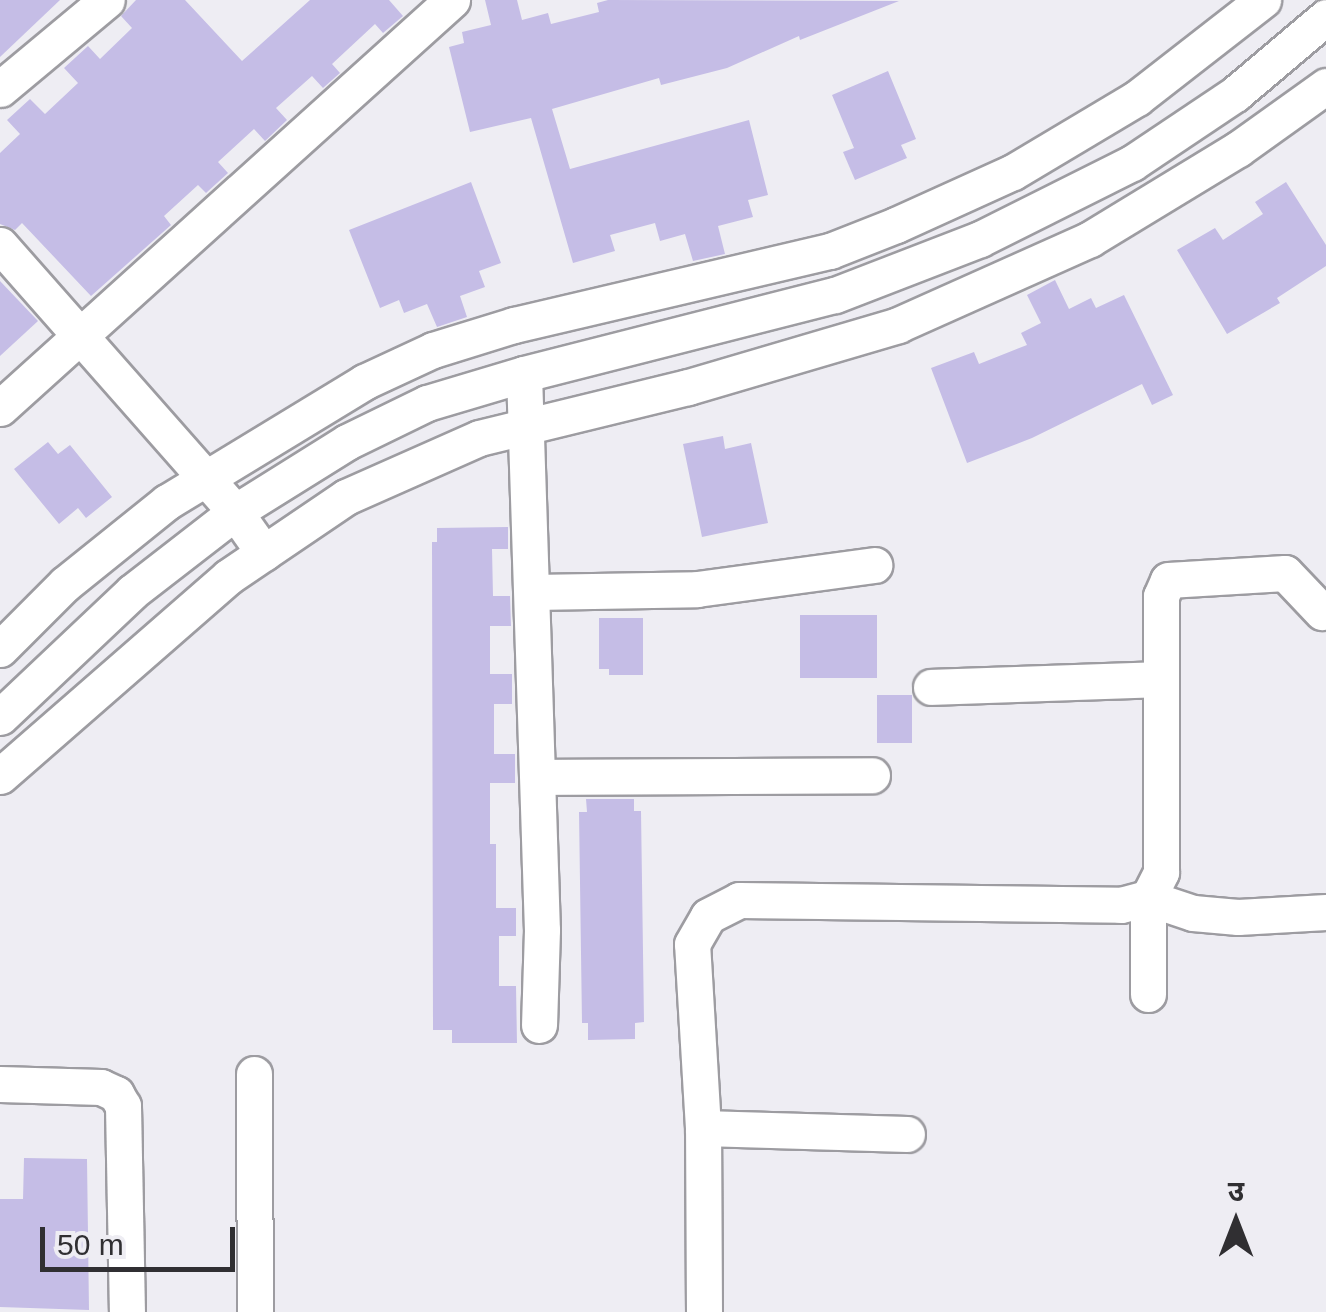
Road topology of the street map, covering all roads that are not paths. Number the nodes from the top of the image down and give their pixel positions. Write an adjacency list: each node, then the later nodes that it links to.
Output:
1 (107, 0): 6 (street)
2 (452, 0): 8 (street)
3 (1264, 0): 12 (street)
4 (1326, 17): 9 (street)
5 (1326, 86): 11 (street)
6 (0, 90)
7 (0, 245): 8 (street)
8 (78, 337): 10 (street); 12 (street)
9 (524, 374): 11 (street); 13 (street)
10 (0, 408)
11 (526, 429): 14 (street); 16 (street)
12 (204, 478): 13 (street); 18 (street)
13 (235, 512): 14 (street); 21 (street)
14 (264, 553): 23 (street)
15 (874, 565): 16 (street)
16 (533, 592): 24 (street)
17 (1322, 612): 19 (street)
18 (0, 649)
19 (1160, 679): 20 (street); 25 (street)
20 (931, 687)
21 (0, 718)
22 (872, 775): 24 (street)
23 (0, 776)
24 (538, 777): 28 (street)
25 (1148, 898): 26 (street); 27 (street); 31 (street)
26 (1326, 912)
27 (1148, 994)
28 (539, 1025)
29 (254, 1074): 34 (street)
30 (0, 1084): 33 (street)
31 (702, 1128): 32 (street); 35 (street)
32 (907, 1134)
33 (126, 1312)
34 (255, 1312)
35 (704, 1312)

